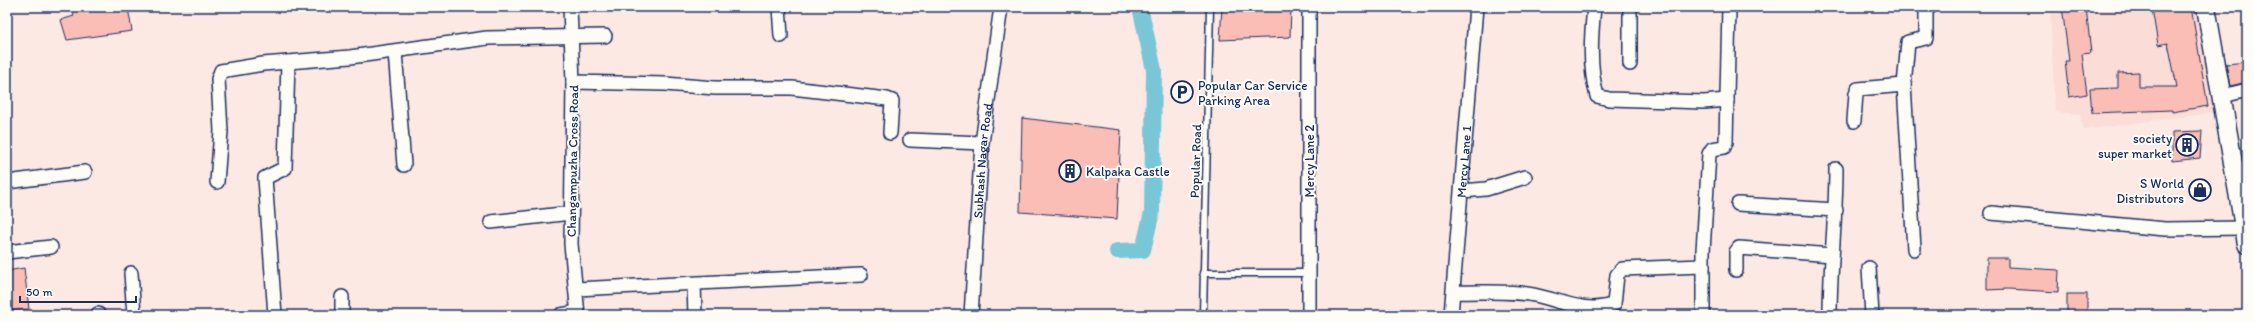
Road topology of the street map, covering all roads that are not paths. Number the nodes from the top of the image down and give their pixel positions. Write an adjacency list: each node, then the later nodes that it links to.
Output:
1 (570, 7): 14 (street, Changampuzha Cross Road)
2 (779, 7): 13 (street)
3 (1001, 7): 26 (street, Subhash Nagar Road)
4 (1210, 7): 48 (lane, Popular Road)
5 (1309, 7): 49 (street, Mercy Lane 2)
6 (1476, 7): 33 (street, Mercy Lane 1)
7 (1594, 7): 22 (street)
8 (1630, 7): 17 (street)
9 (1729, 7): 22 (street)
10 (1930, 7): 19 (street)
11 (2206, 7): 21 (street)
12 (606, 36): 14 (street)
13 (781, 36)
14 (572, 37): 15 (street); 18 (street, Changampuzha Cross Road)
15 (395, 52): 16 (street); 27 (street)
16 (288, 62): 32 (street); 57 (street)
17 (1630, 64)
18 (573, 82): 24 (street); 36 (street, Changampuzha Cross Road)
19 (1904, 85): 23 (street); 41 (street)
20 (2247, 90): 21 (street)
21 (2223, 96): 39 (street)
22 (1727, 100): 44 (street)
23 (1854, 121)
24 (890, 133)
25 (910, 140): 26 (street)
26 (982, 143): 61 (street, Subhash Nagar Road)
27 (404, 165)
28 (1836, 169): 35 (street)
29 (85, 172): 31 (street)
30 (1525, 178): 33 (street)
31 (7, 182)
32 (217, 182)
33 (1462, 191): 53 (street, Mercy Lane 1)
34 (1738, 204): 35 (street)
35 (1836, 210): 43 (street)
36 (571, 213): 38 (street); 52 (street, Changampuzha Cross Road)
37 (1991, 213): 39 (street)
38 (490, 222)
39 (2245, 236)
40 (51, 247): 42 (street)
41 (1914, 249)
42 (7, 252)
43 (1832, 255): 46 (street); 66 (street)
44 (1703, 266): 53 (street); 65 (street)
45 (1869, 268): 67 (street)
46 (1736, 270)
47 (131, 273): 56 (street)
48 (1203, 273): 49 (lane); 62 (lane, Popular Road)
49 (1309, 273): 63 (street, Mercy Lane 2)
50 (861, 275): 51 (street)
51 (694, 284): 52 (street); 60 (street)
52 (576, 289): 55 (street, Changampuzha Cross Road)
53 (1454, 292): 64 (street, Mercy Lane 1)
54 (342, 297): 58 (street)
55 (578, 314): 59 (street)
56 (134, 315)
57 (275, 315)
58 (342, 315)
59 (561, 315)
60 (695, 315)
61 (971, 315)
62 (1203, 315)
63 (1309, 315)
64 (1451, 315)
65 (1703, 315)
66 (1830, 315)
67 (1872, 315)

